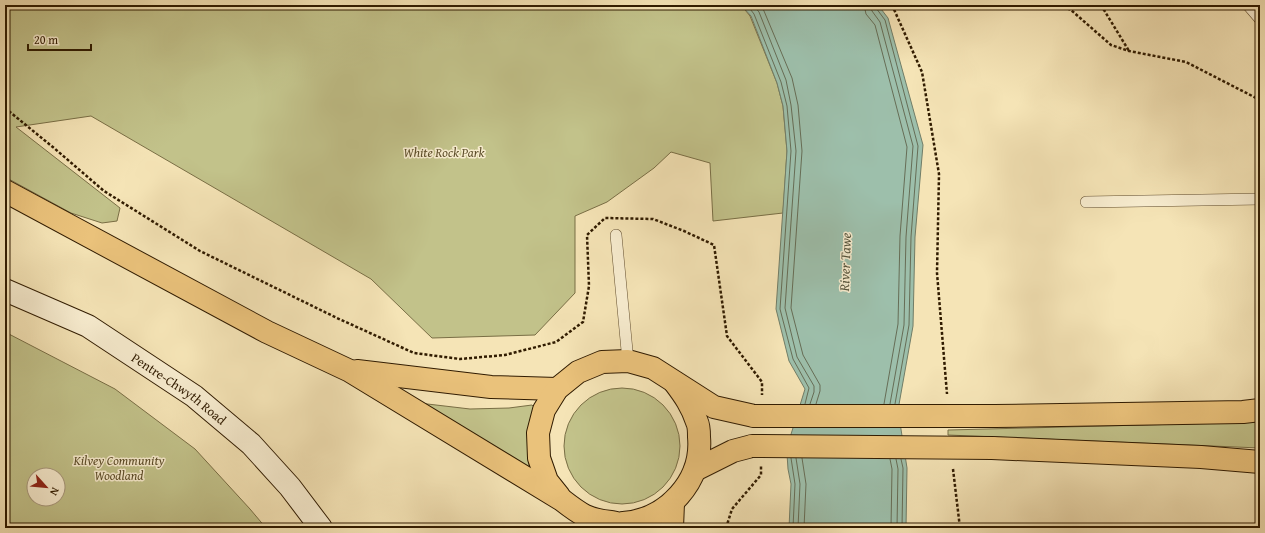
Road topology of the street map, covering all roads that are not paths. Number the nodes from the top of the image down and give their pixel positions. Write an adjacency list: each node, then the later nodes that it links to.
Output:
1 (1248, 5): 2 (lane)
2 (1260, 19)
3 (5, 191): 9 (main road)
4 (1260, 199): 5 (lane)
5 (1086, 202)
6 (616, 235): 8 (lane)
7 (5, 290): 18 (main road, Pentre-Chwyth Road)
8 (628, 361): 10 (main road); 11 (main road)
9 (350, 370): 11 (main road); 15 (main road)
10 (675, 382): 12 (main road, bridge); 14 (main road)
11 (558, 389): 15 (main road)
12 (1260, 410)
13 (1254, 460): 14 (main road, bridge)
14 (695, 470): 16 (main road)
15 (562, 500): 17 (main road)
16 (673, 503): 17 (main road); 19 (main road)
17 (598, 524)
18 (321, 528)
19 (672, 528)

